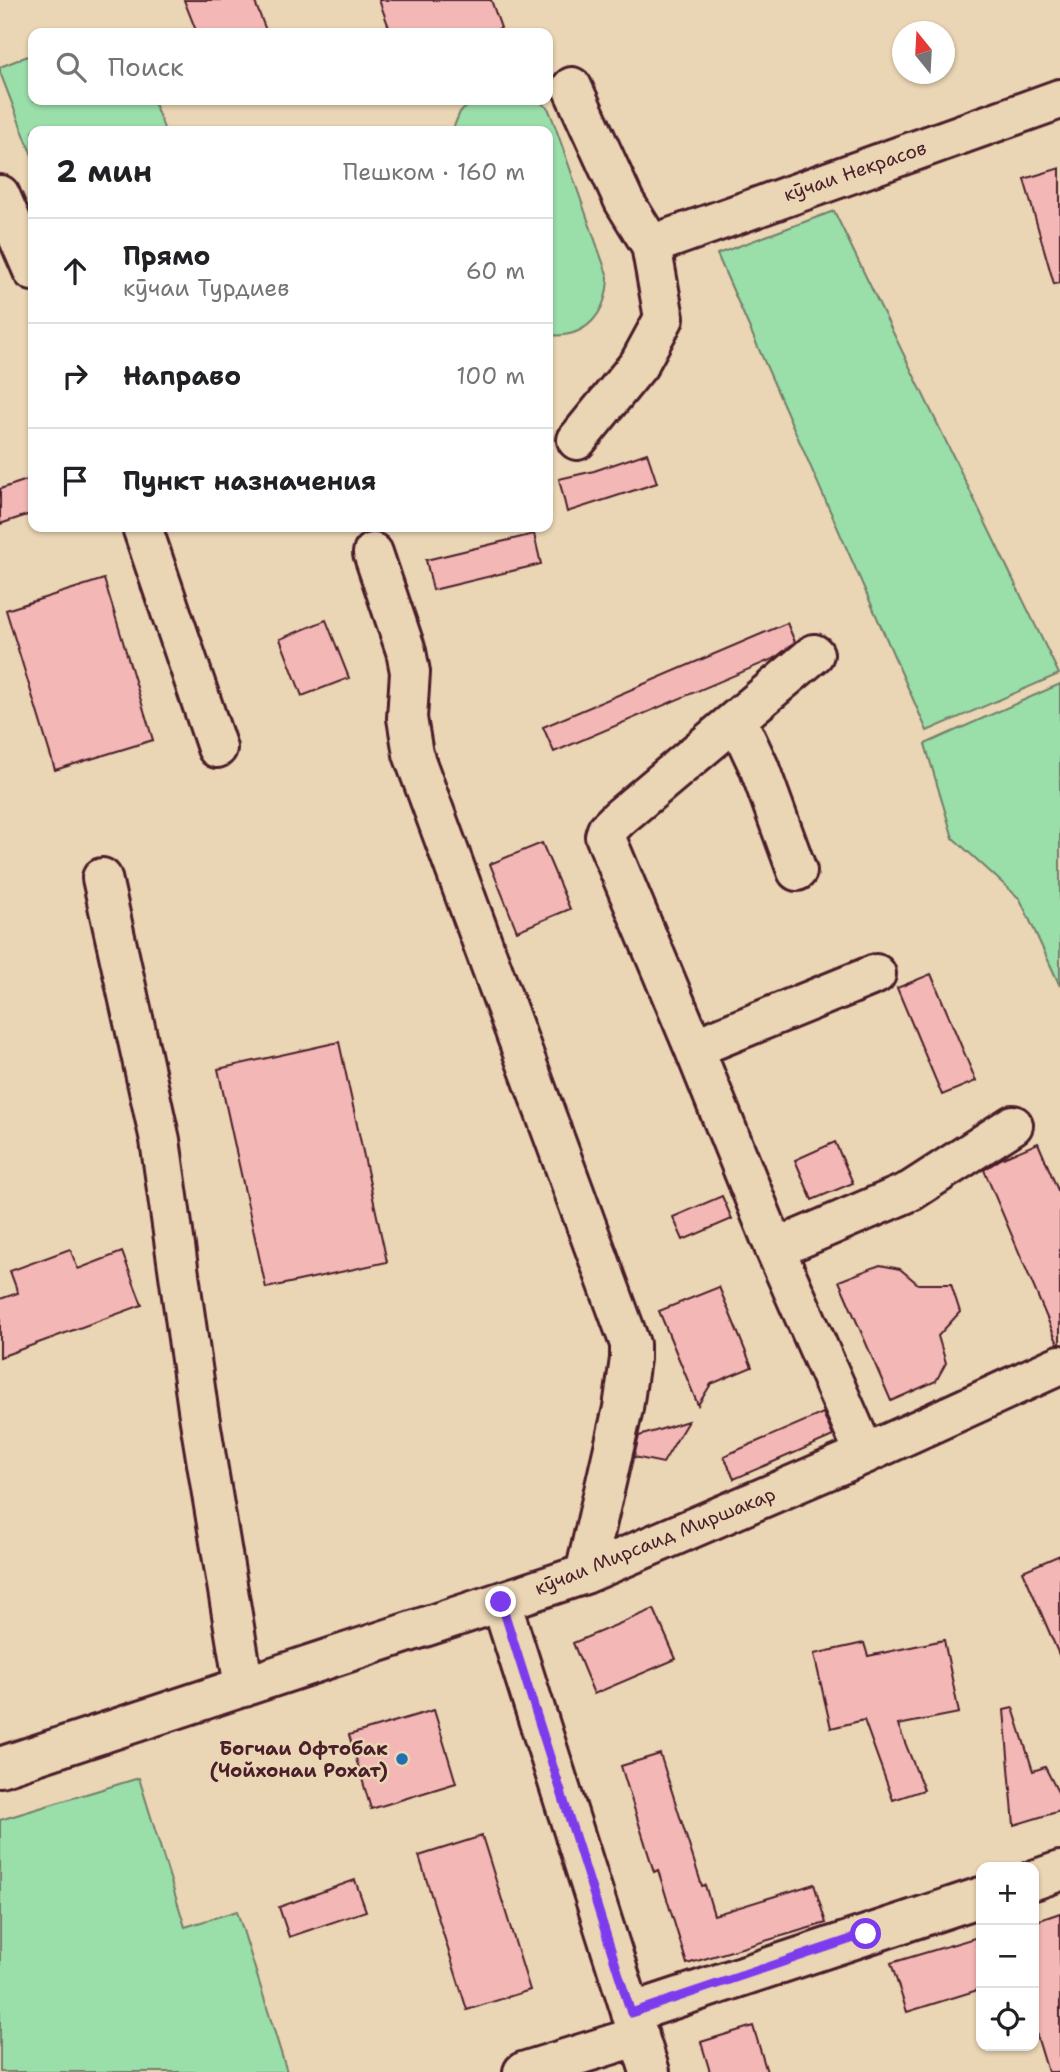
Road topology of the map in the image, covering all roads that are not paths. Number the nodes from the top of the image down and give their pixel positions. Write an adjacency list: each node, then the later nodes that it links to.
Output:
1 (572, 87): 4 (street)
2 (1060, 99): 4 (street, кӯчаи Некрасов)
3 (0, 195): 5 (street)
4 (651, 245): 6 (street)
5 (28, 259)
6 (577, 440)
7 (144, 532): 11 (street)
8 (373, 553): 20 (street)
9 (814, 654): 10 (street)
10 (737, 720): 12 (street); 15 (street)
11 (217, 748)
12 (797, 871)
13 (102, 877): 22 (street)
14 (876, 974): 15 (street)
15 (694, 1048): 17 (street)
16 (1013, 1125): 17 (street)
17 (775, 1249): 19 (street)
18 (1060, 1365): 19 (street, кӯчаи Мирсаид Миршакар)
19 (865, 1454): 20 (street, кӯчаи Мирсаид Миршакар)
20 (585, 1574): 21 (street, кӯчаи Мирсаид Миршакар)
21 (501, 1602): 22 (street, кӯчаи Мирсаид Миршакар); 27 (street)
22 (244, 1687): 23 (street, кӯчаи Мирсаид Миршакар)
23 (0, 1767)
24 (1060, 1871): 25 (street)
25 (1039, 1878)
26 (976, 1899): 27 (street)
27 (635, 2024): 28 (street); 29 (street)
28 (523, 2072)
29 (650, 2072)

